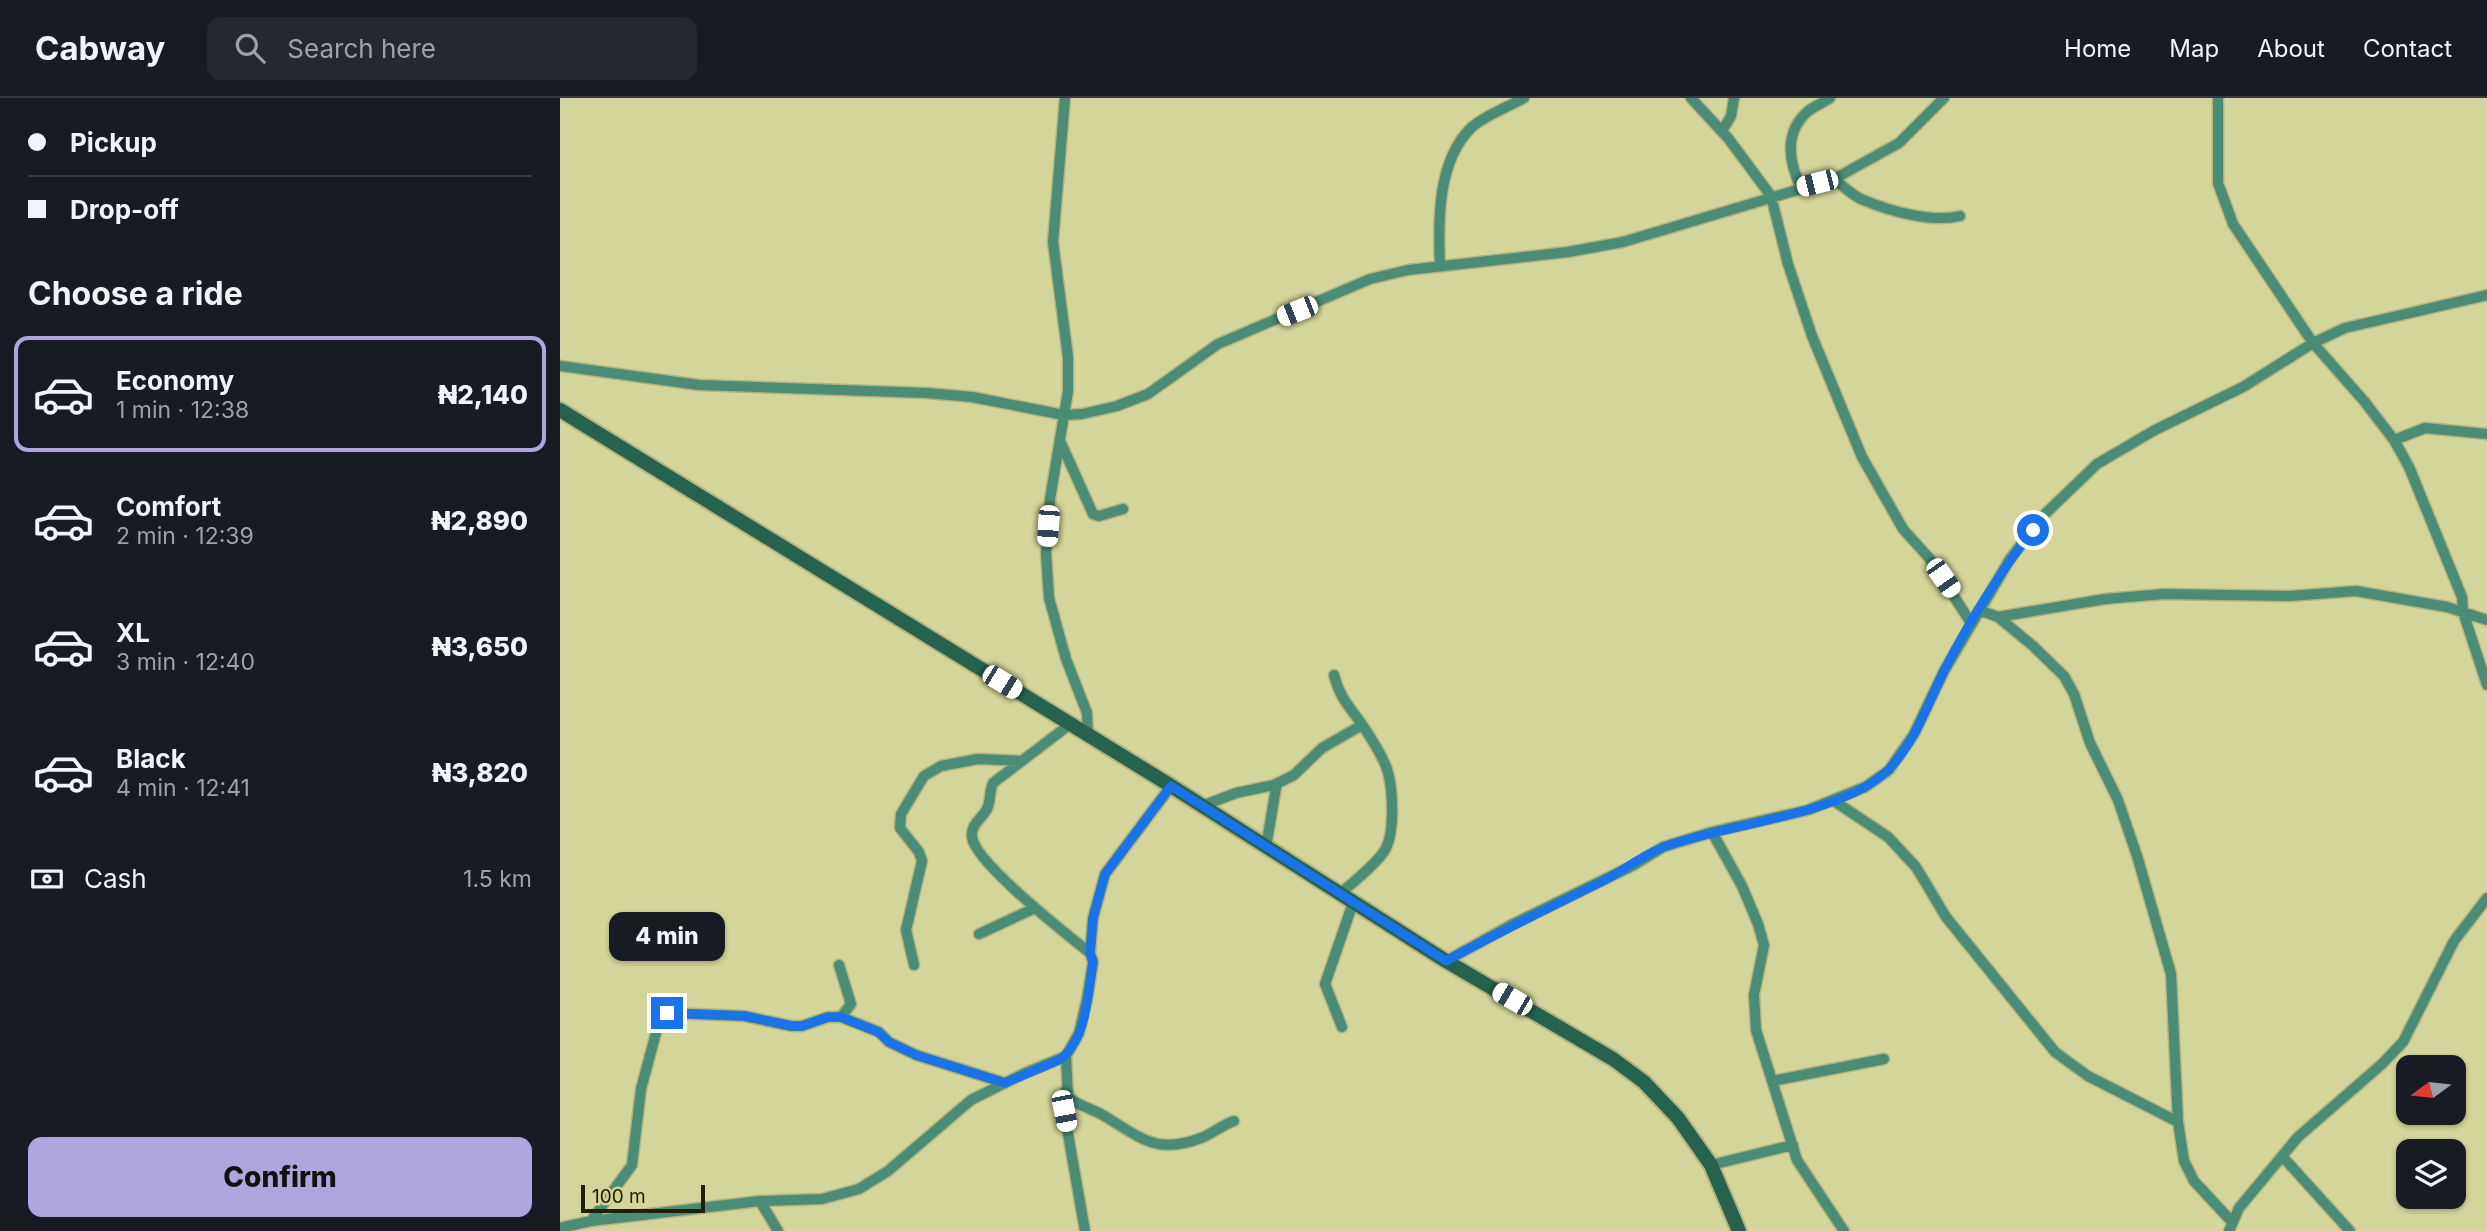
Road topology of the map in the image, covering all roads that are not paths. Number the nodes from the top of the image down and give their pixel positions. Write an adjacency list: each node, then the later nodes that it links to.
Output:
1 (1065, 98): 18 (street)
2 (1524, 98): 13 (street)
3 (1691, 98): 8 (street)
4 (1734, 98): 8 (street)
5 (1830, 98): 10 (street)
6 (1944, 98): 9 (street)
7 (2218, 98): 15 (street)
8 (1723, 131): 11 (street)
9 (1834, 180): 10 (street); 12 (street)
10 (1801, 187): 11 (street)
11 (1771, 196): 13 (street); 27 (street)
12 (1960, 216)
13 (1440, 266): 18 (street)
14 (2487, 295): 15 (street)
15 (2313, 343): 20 (street); 23 (street)
16 (560, 366): 18 (street)
17 (560, 410): 30 (street)
18 (1064, 415): 21 (street)
19 (2487, 434): 20 (street)
20 (2394, 440): 24 (street)
21 (1061, 442): 22 (street); 32 (street)
22 (1123, 509)
23 (1979, 610): 25 (street); 27 (street)
24 (2463, 612): 25 (street); 26 (street); 29 (street)
25 (1997, 617): 57 (street)
26 (2487, 621)
27 (1971, 623): 36 (street)
28 (1334, 675): 31 (street)
29 (2487, 685)
30 (1069, 724): 32 (street); 33 (street)
31 (1363, 725): 34 (street); 40 (street)
32 (1088, 736): 35 (street)
33 (1023, 761): 43 (street); 48 (street)
34 (1274, 785): 37 (street); 39 (street)
35 (1171, 786): 37 (street); 45 (street)
36 (1834, 801): 38 (street); 57 (street)
37 (1202, 806): 39 (street)
38 (1712, 832): 46 (street); 53 (street)
39 (1266, 847): 40 (street)
40 (1340, 894): 42 (street)
41 (2487, 898): 59 (street)
42 (1353, 903): 46 (street); 50 (street)
43 (1035, 908): 44 (street); 45 (street)
44 (979, 934)
45 (1090, 953): 51 (street)
46 (1446, 961): 60 (street)
47 (839, 965): 49 (street)
48 (914, 965)
49 (841, 1017): 54 (street); 62 (street)
50 (1342, 1027)
51 (1066, 1056): 54 (street); 55 (street)
52 (1884, 1059): 53 (street)
53 (1772, 1081): 58 (street)
54 (1005, 1083): 61 (street)
55 (1067, 1086): 56 (street); 66 (street)
56 (1234, 1121)
57 (2178, 1122): 63 (street)
58 (1793, 1145): 60 (street); 68 (street)
59 (2282, 1156): 63 (street); 69 (street)
60 (1711, 1165): 67 (street)
61 (761, 1201): 62 (street); 65 (street)
62 (591, 1221): 64 (street)
63 (2231, 1226)
64 (560, 1228)
65 (778, 1231)
66 (1085, 1231)
67 (1739, 1231)
68 (1844, 1231)
69 (2350, 1231)

